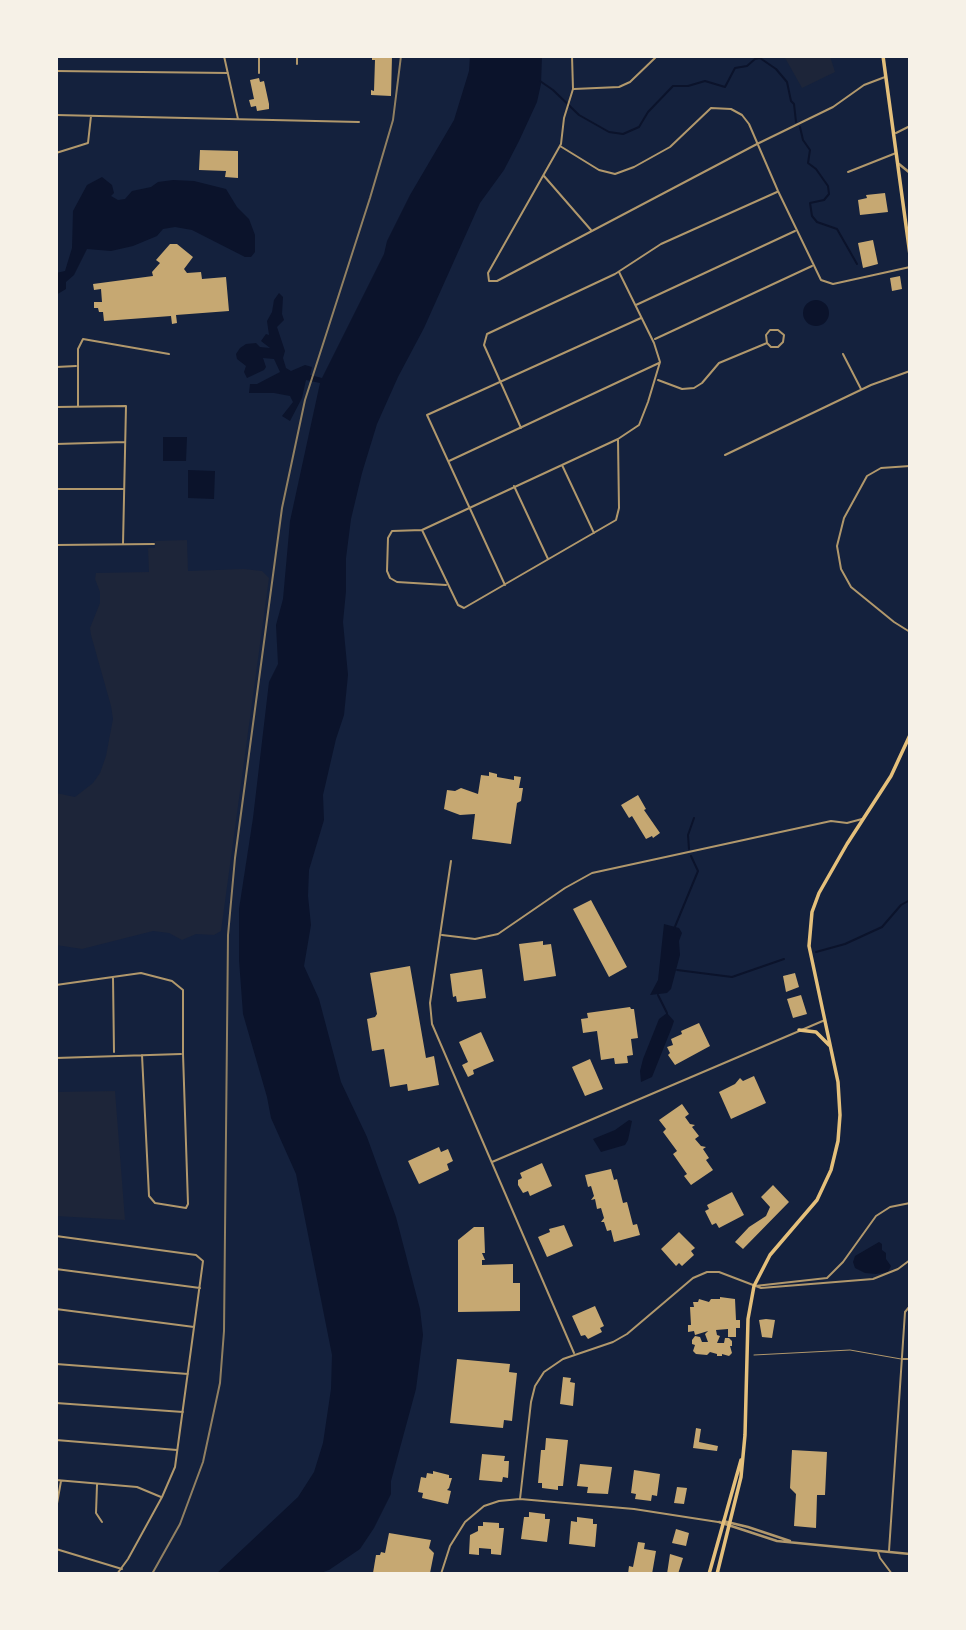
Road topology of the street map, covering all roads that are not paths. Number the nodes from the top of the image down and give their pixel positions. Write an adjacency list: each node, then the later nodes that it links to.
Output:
1 (223, 56): 9 (street)
2 (259, 56): 10 (street)
3 (297, 56): 7 (street)
4 (572, 56): 12 (street)
5 (657, 56): 12 (street)
6 (883, 56): 11 (main road)
7 (297, 64)
8 (56, 71): 9 (street)
9 (228, 73): 15 (street)
10 (259, 73)
11 (886, 77): 18 (main road); 19 (street)
12 (573, 89): 20 (street)
13 (56, 115): 14 (street)
14 (91, 116): 15 (street); 21 (street)
15 (238, 121): 16 (street)
16 (359, 122)
17 (910, 126): 18 (street)
18 (895, 133): 22 (main road)
19 (757, 144): 20 (street); 27 (street); 29 (street)
20 (560, 146): 26 (street)
21 (56, 153)
22 (897, 153): 23 (main road); 24 (street)
23 (899, 164): 25 (street); 30 (main road)
24 (848, 172)
25 (910, 173)
26 (544, 176): 29 (street); 29 (street)
27 (778, 191): 28 (street); 33 (street)
28 (796, 230): 31 (street); 34 (street)
29 (592, 231)
30 (910, 255)
31 (813, 265): 32 (street); 36 (street)
32 (910, 267)
33 (619, 272): 34 (street); 45 (street)
34 (636, 305): 35 (street)
35 (642, 318): 36 (street); 45 (street)
36 (653, 340): 40 (street)
37 (767, 343): 37 (street); 44 (street)
38 (169, 354): 42 (street)
39 (843, 354): 46 (street)
40 (660, 362): 44 (street); 49 (street)
41 (56, 366): 42 (street)
42 (77, 366): 47 (street)
43 (910, 371): 46 (street)
44 (656, 379): 50 (street)
45 (500, 382): 49 (street); 54 (street)
46 (862, 390): 53 (street)
47 (78, 406): 48 (street); 51 (street)
48 (56, 407)
49 (520, 428): 54 (street)
50 (618, 439): 55 (street); 62 (street)
51 (125, 442): 52 (street); 59 (street)
52 (56, 444)
53 (725, 455)
54 (448, 462): 60 (street)
55 (562, 464): 57 (street); 62 (street)
56 (910, 466): 69 (street)
57 (514, 486): 60 (street); 66 (street)
58 (56, 489): 59 (street)
59 (124, 489): 63 (street)
60 (470, 507): 61 (street); 68 (street)
61 (422, 530): 67 (street); 67 (street)
62 (594, 534): 66 (street)
63 (123, 544): 64 (street); 65 (street)
64 (154, 544)
65 (56, 545)
66 (548, 560): 68 (street)
67 (446, 584): 68 (street)
68 (505, 585)
69 (910, 632)
70 (910, 735): 71 (main road)
71 (863, 819): 72 (street); 73 (main road)
72 (848, 823): 73 (street); 75 (street)
73 (855, 831): 78 (main road)
74 (451, 861): 75 (street)
75 (441, 934): 85 (street)
76 (113, 976): 77 (street); 81 (street); 82 (street)
77 (56, 985)
78 (825, 1020): 79 (street); 80 (main road)
79 (799, 1030): 80 (main road); 85 (street)
80 (831, 1048): 92 (main road)
81 (183, 1054): 83 (street); 83 (street)
82 (114, 1055): 83 (street); 84 (street)
83 (142, 1055)
84 (56, 1058)
85 (492, 1163): 99 (street)
86 (910, 1203): 90 (street)
87 (56, 1236): 93 (street)
88 (910, 1260): 91 (street)
89 (56, 1269): 93 (street)
90 (832, 1275): 91 (street); 92 (street)
91 (832, 1283): 92 (street)
92 (754, 1286): 99 (street); 109 (main road)
93 (200, 1288): 98 (street)
94 (910, 1306): 96 (street)
95 (56, 1309): 98 (street)
96 (904, 1321): 97 (street); 101 (street)
97 (910, 1321)
98 (195, 1327): 104 (street)
99 (575, 1354): 114 (street)
100 (754, 1355): 101 (lane)
101 (902, 1359): 102 (street); 121 (street)
102 (910, 1359)
103 (56, 1364): 104 (street)
104 (188, 1374): 106 (street)
105 (56, 1402): 106 (street)
106 (183, 1412): 108 (street)
107 (56, 1440): 108 (street)
108 (178, 1450): 113 (street)
109 (743, 1455): 117 (main road); 118 (main road)
110 (56, 1480): 111 (street)
111 (61, 1480): 112 (street); 115 (street)
112 (97, 1484): 113 (street); 116 (street)
113 (162, 1497): 123 (street)
114 (520, 1499): 117 (street); 125 (street)
115 (56, 1509)
116 (102, 1522)
117 (721, 1523): 118 (street); 126 (main road)
118 (730, 1525): 120 (street); 127 (main road)
119 (56, 1549): 123 (street)
120 (878, 1551): 121 (street); 128 (street)
121 (889, 1552): 122 (street)
122 (910, 1554)
123 (122, 1569): 124 (street)
124 (117, 1574)
125 (441, 1574)
126 (709, 1574)
127 (717, 1574)
128 (892, 1574)

